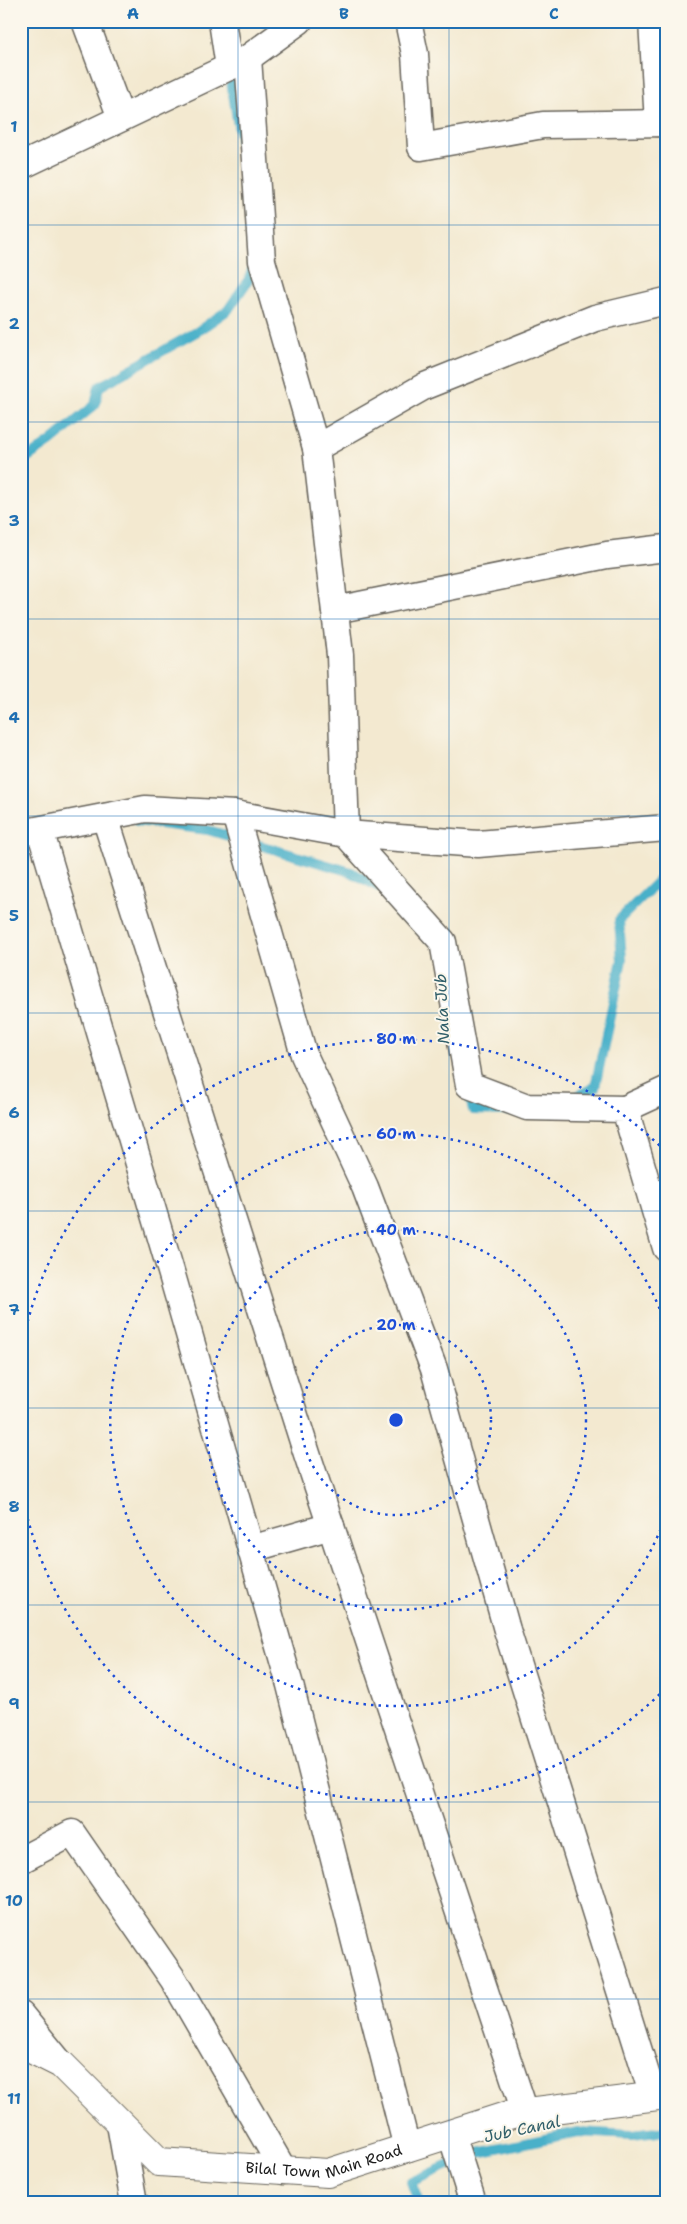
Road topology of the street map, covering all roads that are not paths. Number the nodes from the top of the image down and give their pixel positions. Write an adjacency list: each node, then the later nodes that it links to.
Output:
1 (85, 21): 7 (street)
2 (222, 21): 6 (street)
3 (299, 21): 6 (street)
4 (408, 21): 8 (street)
5 (652, 21): 8 (street)
6 (238, 62): 7 (street); 11 (street)
7 (121, 118): 9 (street)
8 (662, 123)
9 (21, 166)
10 (666, 301): 11 (street)
11 (316, 448): 13 (street)
12 (666, 548): 13 (street)
13 (334, 610): 18 (street)
14 (234, 814): 15 (street); 18 (street); 28 (street)
15 (105, 817): 17 (street); 22 (street)
16 (666, 828): 18 (street)
17 (31, 832): 23 (street)
18 (346, 834): 20 (street)
19 (666, 1090): 20 (street)
20 (625, 1109): 21 (street)
21 (666, 1248)
22 (331, 1526): 23 (street); 29 (street)
23 (251, 1550): 32 (street)
24 (21, 1860): 33 (street)
25 (21, 2016): 27 (street)
26 (21, 2044): 27 (street, Bilal Town Main Road)
27 (62, 2064): 30 (street, Bilal Town Main Road)
28 (660, 2095): 29 (street, Bilal Town Main Road)
29 (525, 2112): 31 (street, Bilal Town Main Road)
30 (120, 2124): 33 (street, Bilal Town Main Road); 34 (street)
31 (451, 2134): 32 (street, Bilal Town Main Road); 35 (street)
32 (407, 2148): 33 (street, Bilal Town Main Road)
33 (284, 2171)
34 (134, 2203)
35 (474, 2203)

